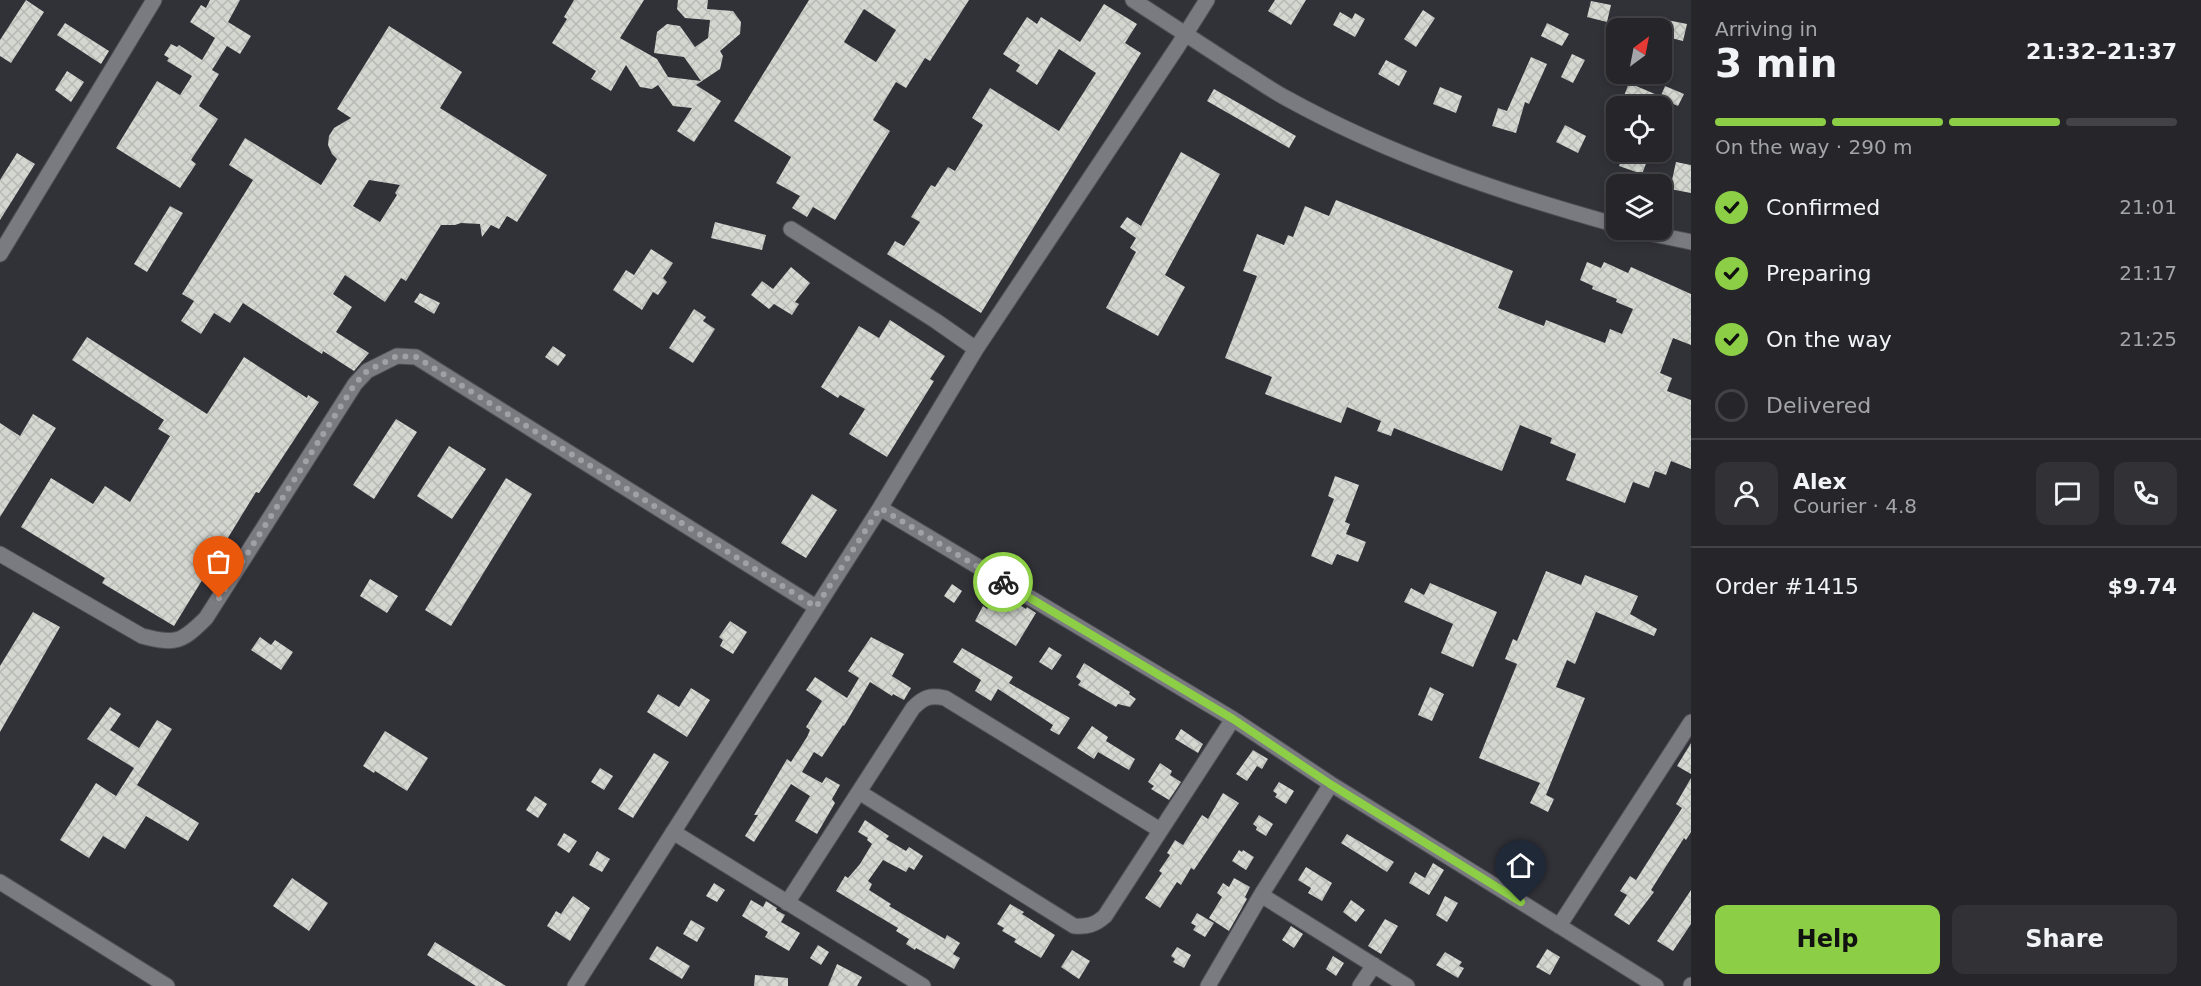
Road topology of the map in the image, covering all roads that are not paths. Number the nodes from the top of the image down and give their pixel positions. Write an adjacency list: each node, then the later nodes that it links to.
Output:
1 (154, 0): 9 (street)
2 (1133, 0): 4 (street)
3 (1207, 0): 4 (street)
4 (1186, 34): 5 (street); 10 (street)
5 (1606, 222)
6 (791, 229): 10 (street)
7 (1672, 238): 8 (street)
8 (1691, 242)
9 (0, 254)
10 (976, 349): 11 (street)
11 (880, 508): 13 (street); 14 (street)
12 (0, 554): 13 (street)
13 (816, 607): 19 (street)
14 (1233, 719): 16 (street); 18 (street)
15 (1691, 722): 23 (street)
16 (1330, 784): 21 (street); 23 (street)
17 (859, 792): 18 (street); 18 (street); 22 (street)
18 (1160, 830)
19 (673, 831): 22 (street); 26 (street)
20 (0, 882): 25 (street)
21 (1261, 895): 24 (street); 28 (street)
22 (787, 903): 27 (street)
23 (1558, 926): 31 (street)
24 (1374, 965): 29 (street); 30 (street)
25 (167, 986)
26 (575, 986)
27 (923, 986)
28 (1208, 986)
29 (1360, 986)
30 (1407, 986)
31 (1656, 986)

